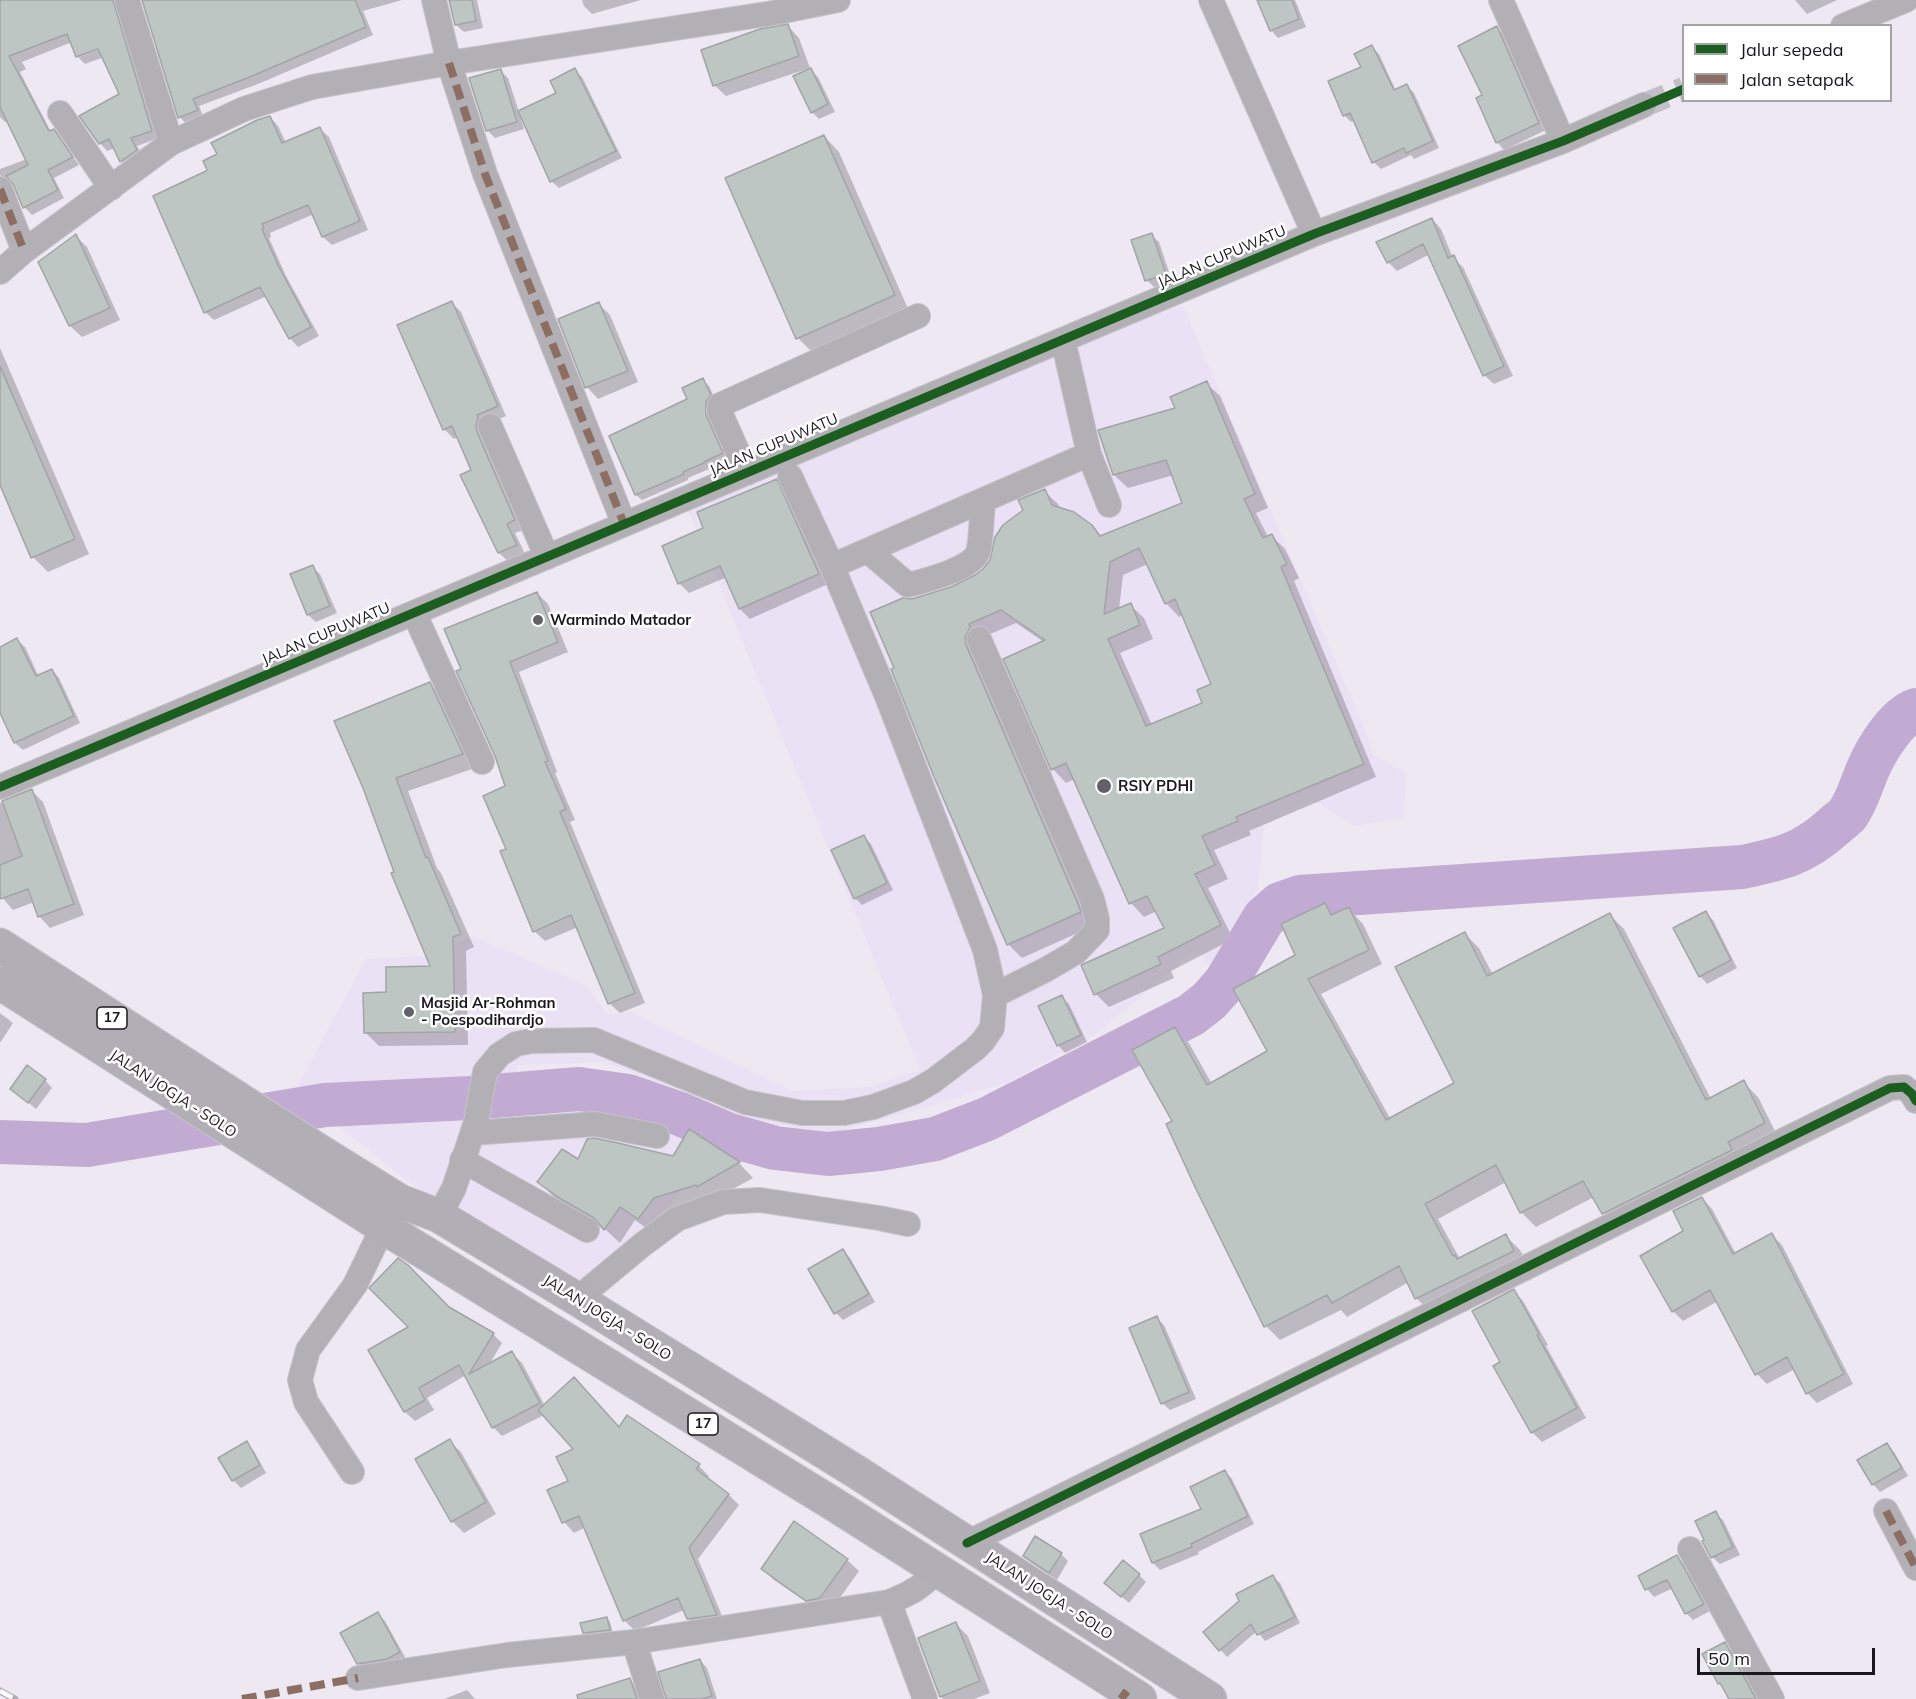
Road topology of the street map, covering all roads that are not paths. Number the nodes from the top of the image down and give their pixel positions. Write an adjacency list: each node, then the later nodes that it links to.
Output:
1 (127, 0): 12 (street)
2 (434, 0): 8 (street)
3 (838, 0): 8 (street)
4 (1211, 0): 15 (street)
5 (1502, 0): 11 (street)
6 (1906, 0): 7 (street)
7 (1848, 24)
8 (449, 63): 12 (street); 26 (street)
9 (1644, 105): 11 (street, JALAN CUPUWATU)
10 (60, 113): 13 (street)
11 (1563, 141): 15 (street, JALAN CUPUWATU)
12 (171, 143): 13 (street)
13 (111, 188): 16 (street)
14 (0, 189): 16 (street)
15 (1314, 234): 19 (street, JALAN CUPUWATU)
16 (24, 251): 17 (street)
17 (0, 272)
18 (918, 316): 22 (street)
19 (1063, 340): 21 (street); 22 (street, JALAN CUPUWATU)
20 (490, 426): 28 (street)
21 (1089, 454): 24 (street); 25 (street)
22 (747, 473): 26 (street, JALAN CUPUWATU)
23 (790, 476): 29 (street)
24 (982, 501): 27 (street); 27 (street)
25 (1109, 505)
26 (624, 524): 28 (street, JALAN CUPUWATU)
27 (868, 551): 29 (street)
28 (547, 557): 30 (street, JALAN CUPUWATU)
29 (831, 566): 36 (street)
30 (414, 613): 32 (street); 33 (street, JALAN CUPUWATU)
31 (979, 639): 36 (street)
32 (482, 762)
33 (0, 787)
34 (0, 945): 41 (highway, JALAN JOGJA - SOLO / 17)
35 (0, 983): 43 (highway, JALAN JOGJA - SOLO / 17)
36 (995, 995): 38 (street)
37 (1916, 1101): 50 (street)
38 (474, 1128): 39 (street); 40 (street)
39 (657, 1136)
40 (462, 1160): 41 (street); 44 (street)
41 (439, 1216): 45 (highway, JALAN JOGJA - SOLO / 17)
42 (908, 1224): 45 (street)
43 (382, 1227): 47 (street); 48 (highway, JALAN JOGJA - SOLO / 17)
44 (587, 1230)
45 (577, 1299): 46 (highway, JALAN JOGJA - SOLO / 17)
46 (855, 1471): 48 (highway); 50 (highway, JALAN JOGJA - SOLO / 17)
47 (352, 1472)
48 (835, 1505): 53 (highway, JALAN JOGJA - SOLO / 17)
49 (1887, 1511): 52 (street)
50 (967, 1543): 60 (highway, JALAN JOGJA - SOLO / 17)
51 (1690, 1548): 61 (street)
52 (1916, 1568)
53 (937, 1569): 54 (street); 57 (highway, JALAN JOGJA - SOLO / 17)
54 (889, 1602): 55 (street); 59 (street)
55 (634, 1642): 56 (street); 58 (street)
56 (358, 1678)
57 (1129, 1696)
58 (652, 1699)
59 (925, 1699)
60 (1210, 1699)
61 (1772, 1699)

